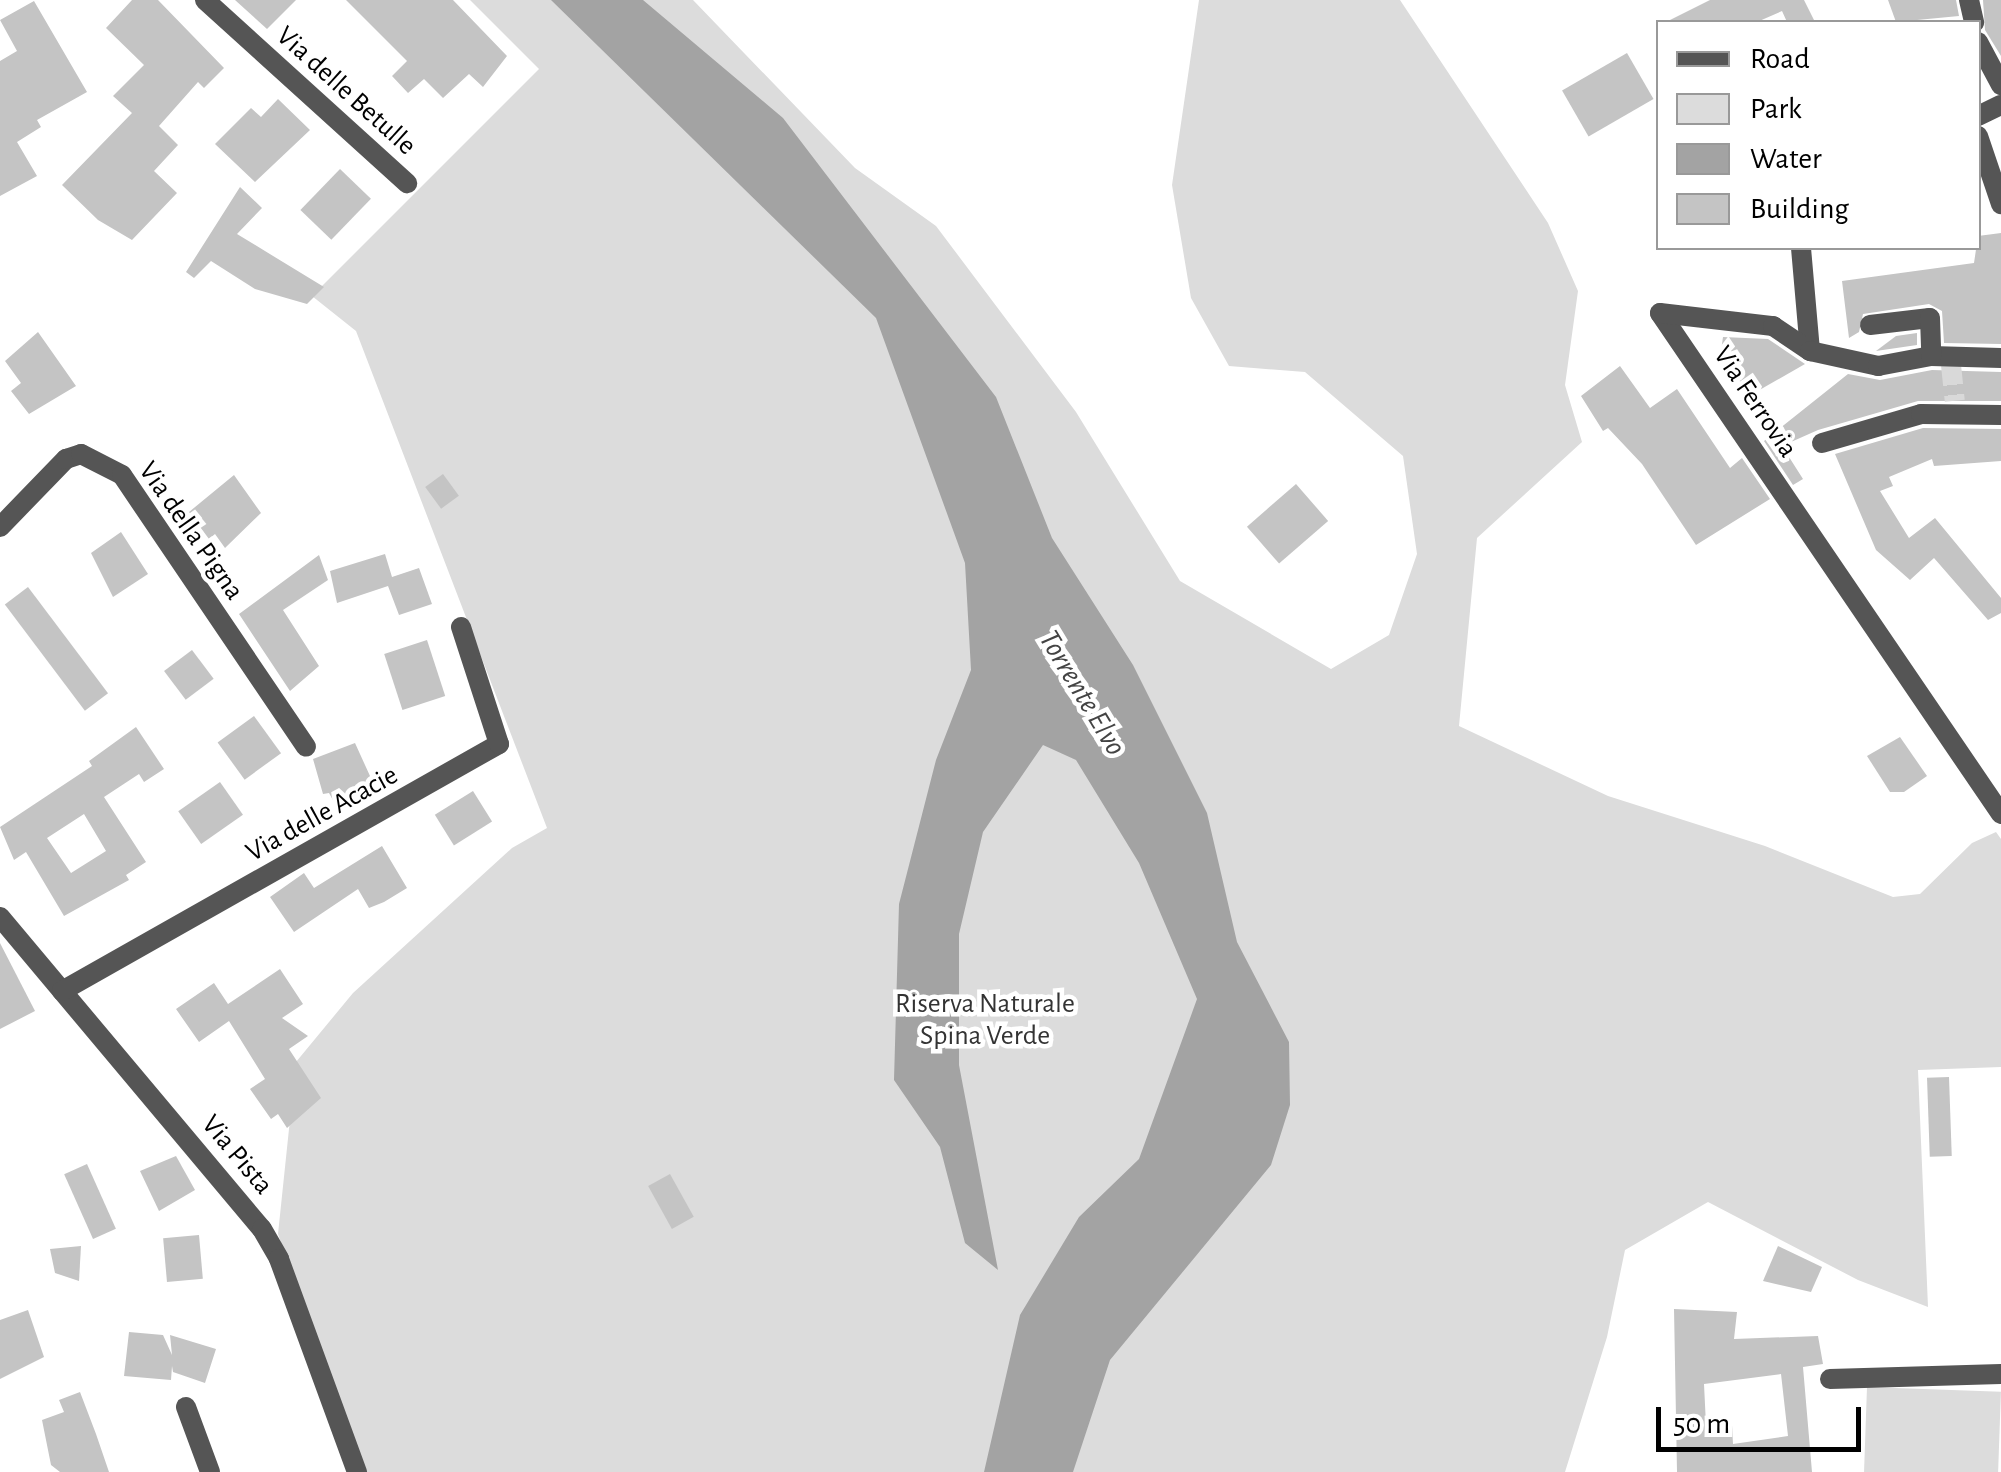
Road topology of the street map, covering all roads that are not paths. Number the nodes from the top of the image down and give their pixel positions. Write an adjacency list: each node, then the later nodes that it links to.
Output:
1 (205, 0): 5 (street, Via delle Betulle)
2 (1981, 51): 3 (street)
3 (2001, 85)
4 (1981, 145): 6 (street)
5 (407, 183)
6 (2001, 204)
7 (1801, 250): 9 (street)
8 (1870, 325): 11 (street)
9 (1810, 351): 11 (street, Via Ferrovia); 17 (street, Via Ferrovia)
10 (2001, 358): 11 (street, Via Ferrovia)
11 (1944, 360)
12 (2001, 414): 13 (street)
13 (1822, 443)
14 (0, 527): 16 (street, Via della Pigna)
15 (461, 627): 19 (street, Via delle Acacie)
16 (306, 747)
17 (1999, 805)
18 (0, 917): 19 (street, Via Pista)
19 (62, 991): 24 (street, Via Pista)
20 (2001, 1374): 21 (street)
21 (1830, 1379)
22 (186, 1407): 23 (street)
23 (210, 1472)
24 (357, 1472)

